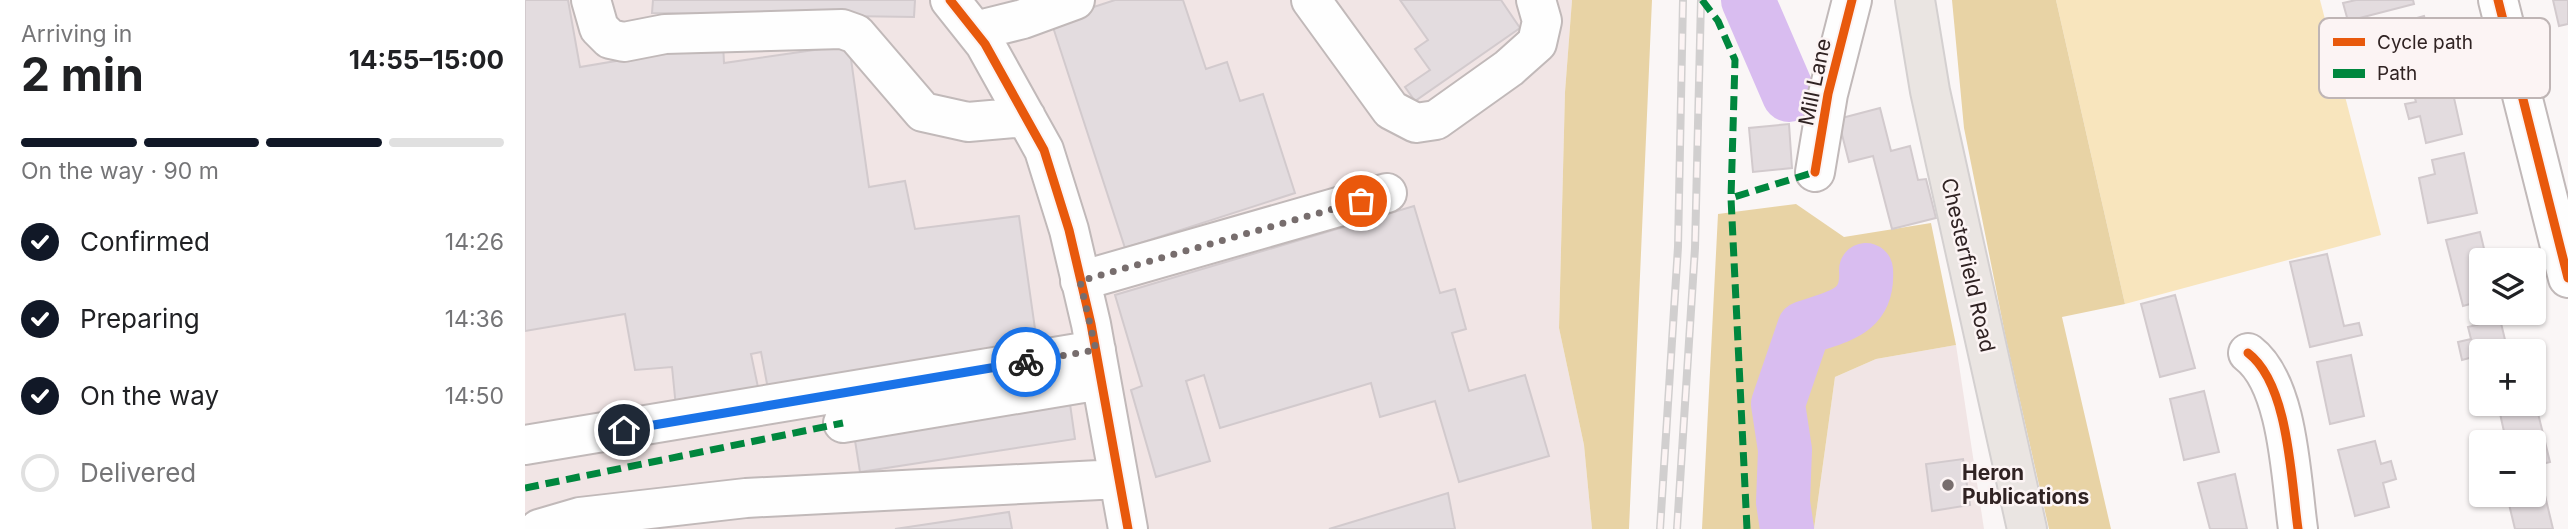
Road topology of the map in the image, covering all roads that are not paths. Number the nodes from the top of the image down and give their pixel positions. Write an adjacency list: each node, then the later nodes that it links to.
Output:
1 (591, 0): 12 (street)
2 (950, 0): 10 (street)
3 (1075, 0): 10 (street)
4 (1311, 0): 5 (street)
5 (1536, 0)
6 (1852, 0): 14 (street, Mill Lane)
7 (1915, 0): 25 (main road, Chesterfield Road)
8 (2498, 0): 9 (street)
9 (2504, 18)
10 (975, 31): 12 (street)
11 (2531, 98): 13 (street)
12 (1026, 117): 17 (street)
13 (2555, 167): 16 (street)
14 (1815, 172)
15 (1387, 193): 17 (street)
16 (2568, 278)
17 (1080, 281): 19 (street)
18 (2248, 353): 26 (street)
19 (1098, 365): 20 (street); 21 (street); 22 (street)
20 (843, 423)
21 (525, 445)
22 (1119, 479): 23 (street); 24 (street)
23 (539, 529)
24 (1128, 529)
25 (2027, 529)
26 (2298, 529)

